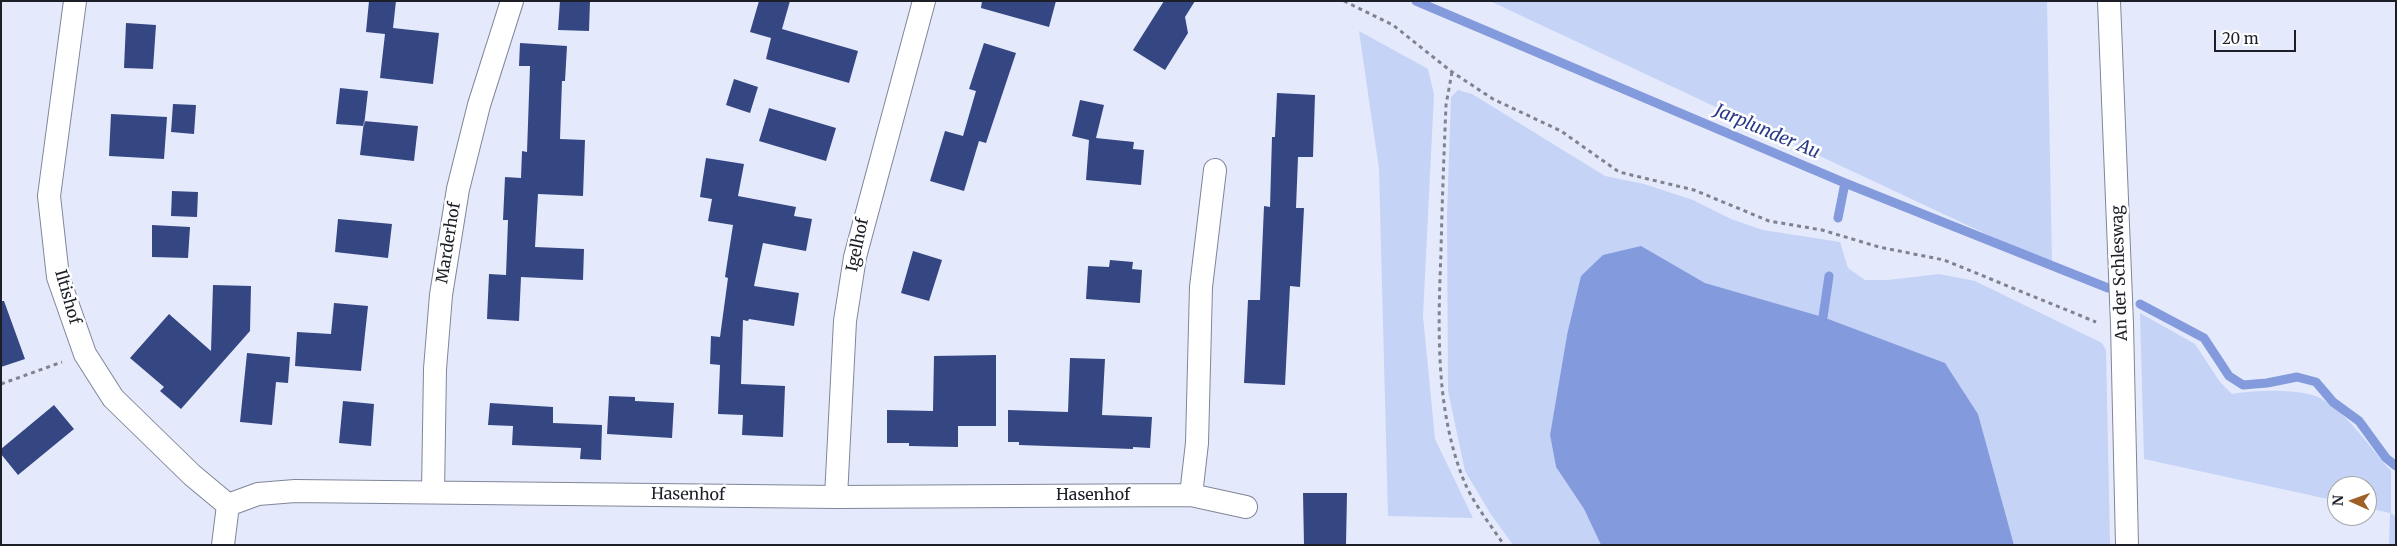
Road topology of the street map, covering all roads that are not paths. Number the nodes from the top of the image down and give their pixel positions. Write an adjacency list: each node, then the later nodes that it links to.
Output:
1 (74, 1): 9 (street, Iltishof)
2 (512, 1): 6 (street, Marderhof)
3 (924, 1): 8 (street, Igelhof)
4 (2109, 1): 12 (street, An der Schleswag)
5 (1215, 170): 7 (street)
6 (433, 492): 8 (street, Hasenhof); 9 (street, Hasenhof)
7 (1191, 495): 8 (street, Hasenhof); 10 (street, Hasenhof)
8 (836, 497)
9 (228, 505): 11 (street)
10 (1246, 507)
11 (223, 545)
12 (2127, 545)

